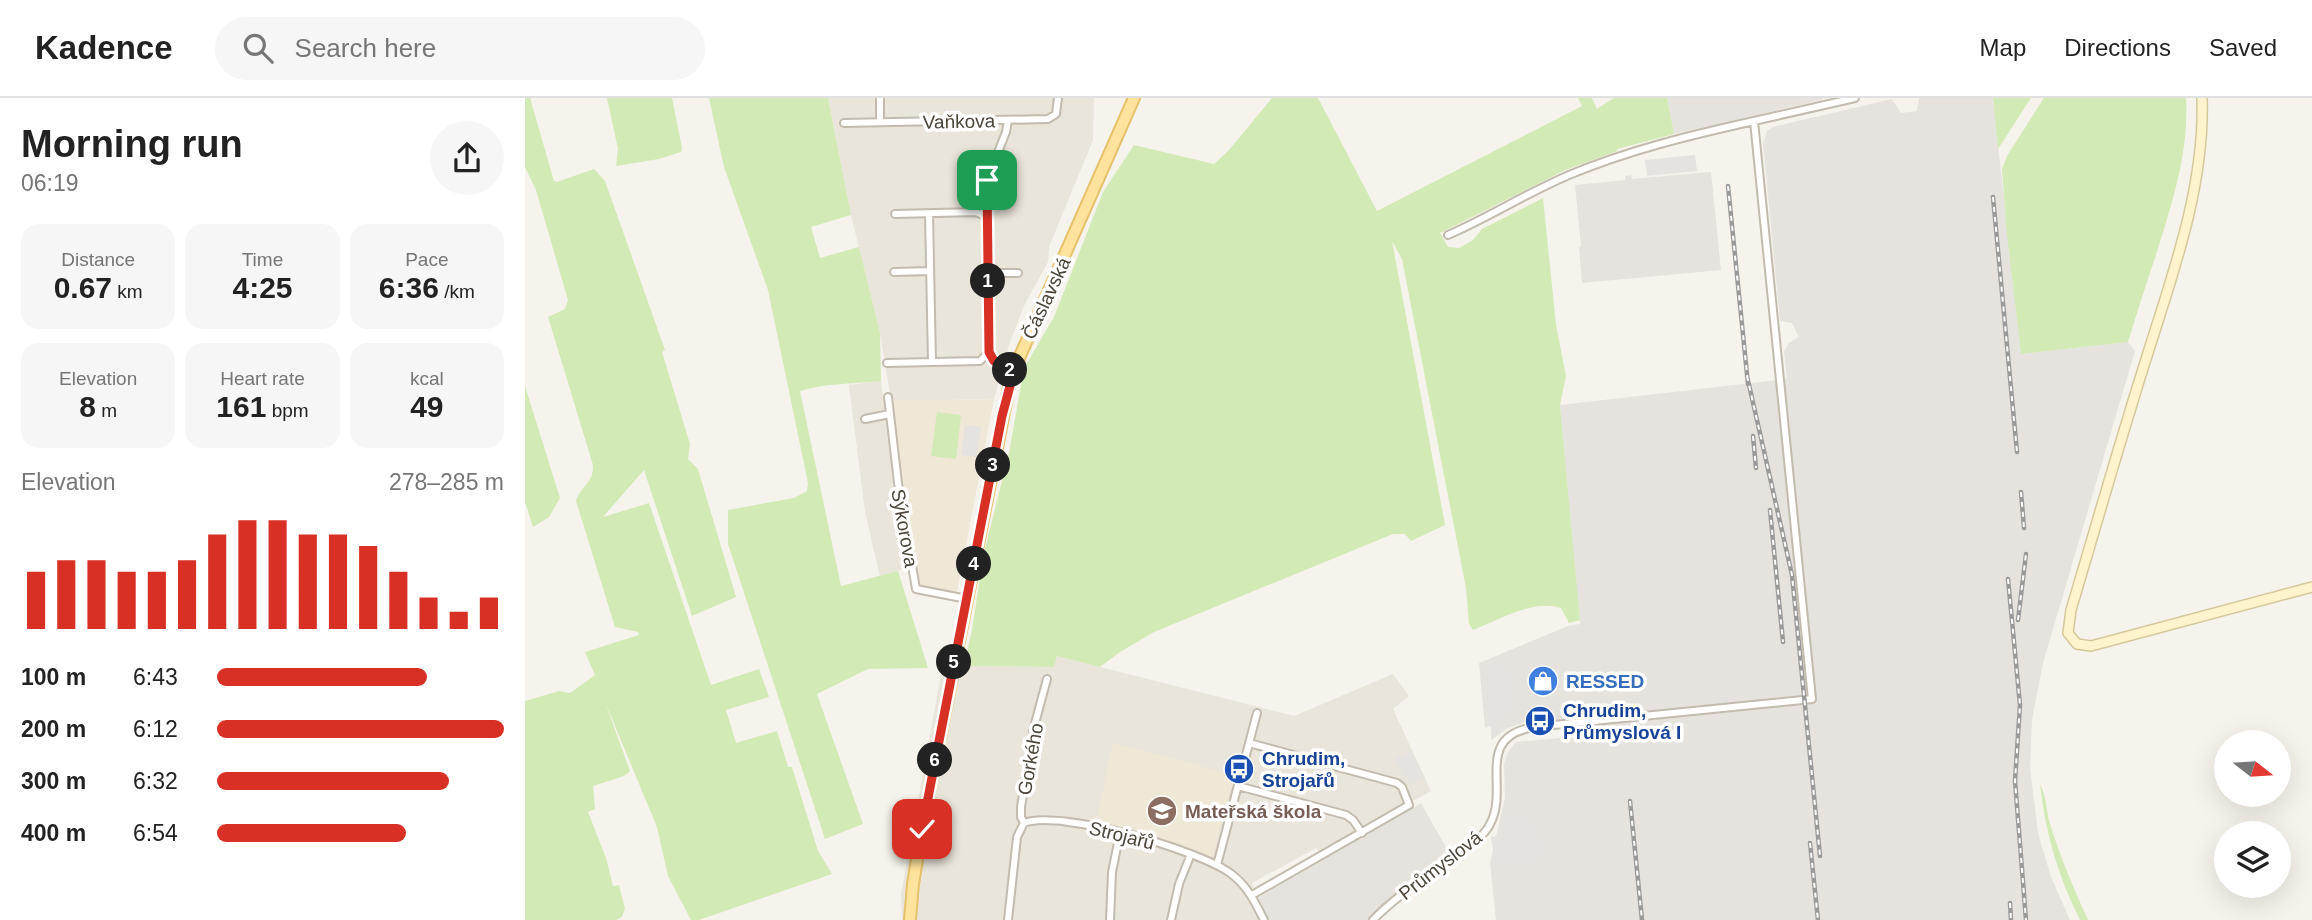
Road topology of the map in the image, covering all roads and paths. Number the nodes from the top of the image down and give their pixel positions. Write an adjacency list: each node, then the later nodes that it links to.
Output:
1 (880, 98): 8 (street)
2 (1058, 98): 6 (street, Vaňkova)
3 (1134, 98): 24 (main road, Čáslavská)
4 (1855, 98): 7 (street)
5 (2202, 98): 28 (street)
6 (1008, 120): 8 (street, Vaňkova); 10 (street)
7 (1754, 121): 15 (street); 45 (street, Průmyslová)
8 (880, 122): 9 (street, Vaňkova)
9 (844, 123)
10 (987, 180): 11 (street); 14 (street)
11 (976, 212): 13 (street); 14 (street)
12 (895, 214): 13 (street)
13 (929, 214): 16 (street)
14 (988, 222): 19 (street)
15 (1448, 235)
16 (930, 271): 17 (street); 22 (street)
17 (894, 272)
18 (1018, 273): 19 (street)
19 (988, 274): 20 (street)
20 (989, 352): 21 (street); 24 (street)
21 (980, 361): 22 (street); 24 (street)
22 (932, 362): 23 (street)
23 (887, 363)
24 (1010, 370): 29 (main road, Čáslavská)
25 (888, 397): 26 (street, Sýkorova)
26 (890, 414): 27 (street); 29 (street, Sýkorova)
27 (865, 419)
28 (2312, 587)
29 (967, 599): 40 (main road, Čáslavská)
30 (1047, 679): 34 (street, Gorkého)
31 (1257, 713): 32 (street)
32 (1249, 743): 33 (street); 36 (street)
33 (1238, 786): 36 (street); 38 (street)
34 (1024, 824): 35 (street, Strojařů); 41 (street, Gorkého)
35 (1120, 833): 37 (street, Strojařů); 42 (street)
36 (1361, 833): 39 (street)
37 (1191, 854): 38 (street, Strojařů); 43 (street)
38 (1217, 865): 39 (street, Strojařů)
39 (1252, 895): 44 (street, Strojařů)
40 (910, 920)
41 (1008, 920)
42 (1110, 920)
43 (1171, 920)
44 (1264, 920)
45 (1373, 920)

